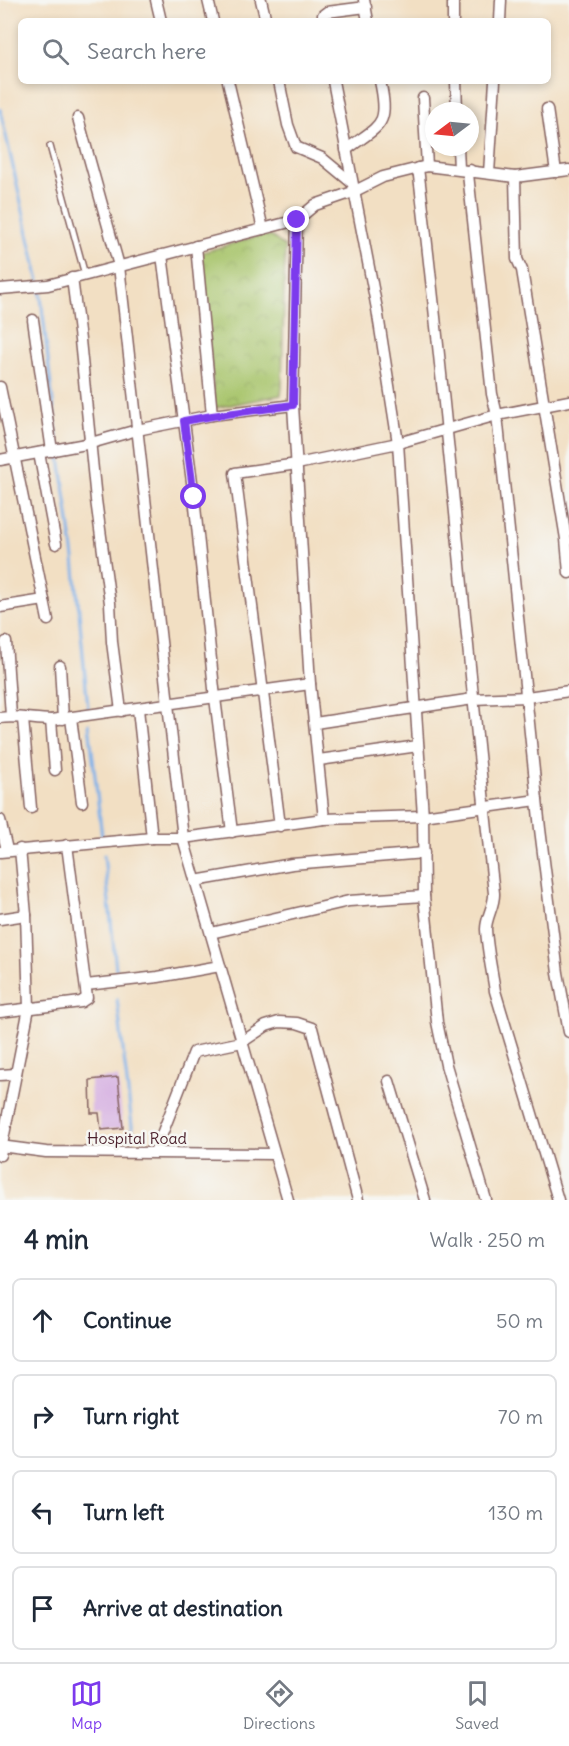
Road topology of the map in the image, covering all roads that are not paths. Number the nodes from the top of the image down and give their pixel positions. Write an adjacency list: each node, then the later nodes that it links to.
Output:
1 (156, 0): 7 (street)
2 (208, 0): 8 (street)
3 (261, 0): 9 (street)
4 (453, 0): 11 (street)
5 (501, 0): 12 (street)
6 (365, 4): 10 (street)
7 (160, 18)
8 (212, 18)
9 (265, 18)
10 (322, 18)
11 (453, 18)
12 (500, 18)
13 (229, 84): 34 (street)
14 (280, 84): 32 (street)
15 (334, 84): 24 (street)
16 (382, 84): 24 (street)
17 (456, 84): 20 (street)
18 (495, 84): 29 (street)
19 (423, 98): 26 (street)
20 (457, 102)
21 (547, 109): 28 (street)
22 (78, 118): 37 (street)
23 (50, 146): 38 (lane)
24 (346, 150): 32 (street)
25 (461, 156): 27 (street)
26 (422, 167): 27 (street); 32 (street); 49 (street)
27 (465, 169): 29 (street); 46 (street)
28 (564, 171): 30 (street); 31 (street)
29 (489, 173): 30 (street)
30 (516, 177): 45 (street)
31 (569, 182)
32 (352, 187): 33 (street); 52 (street)
33 (297, 220): 34 (street); 44 (street)
34 (263, 229): 35 (street)
35 (196, 246): 36 (street); 47 (street)
36 (162, 255): 37 (street); 48 (street)
37 (119, 266): 38 (street); 50 (street)
38 (85, 275): 39 (street)
39 (72, 278): 40 (street); 51 (street)
40 (0, 289)
41 (33, 320): 53 (street)
42 (0, 387): 55 (street)
43 (569, 401): 45 (street)
44 (293, 405): 47 (street); 57 (street)
45 (543, 406): 46 (street); 59 (street)
46 (497, 415): 49 (street); 68 (street)
47 (212, 416): 48 (street)
48 (184, 421): 50 (street); 69 (street)
49 (446, 429): 52 (street); 70 (street)
50 (137, 430): 51 (street); 71 (street)
51 (91, 443): 53 (street); 74 (street)
52 (398, 443): 57 (street); 73 (street)
53 (52, 451): 54 (street)
54 (39, 453): 55 (street); 58 (street)
55 (13, 458): 56 (street); 60 (street)
56 (0, 460)
57 (297, 464): 65 (street); 67 (street)
58 (56, 544)
59 (569, 573)
60 (44, 600): 61 (street); 62 (street)
61 (0, 607)
62 (48, 620)
63 (6, 642): 75 (street)
64 (60, 666): 77 (street)
65 (310, 684): 67 (street); 78 (street)
66 (569, 691): 68 (street)
67 (262, 692): 69 (street); 89 (street)
68 (527, 697): 70 (street); 82 (street)
69 (215, 698): 71 (street); 90 (street)
70 (473, 699): 73 (street); 85 (street)
71 (168, 705): 72 (street); 92 (street)
72 (138, 709): 74 (street); 91 (street)
73 (415, 709): 78 (street); 79 (street)
74 (121, 711): 77 (street)
75 (6, 717): 76 (street)
76 (23, 719): 77 (street); 84 (street)
77 (62, 719): 81 (street); 83 (street)
78 (315, 723): 80 (street)
79 (418, 746): 80 (street); 86 (street)
80 (319, 760): 87 (street)
81 (56, 770)
82 (537, 800): 85 (street); 106 (street)
83 (82, 802)
84 (32, 808)
85 (483, 808): 86 (street); 118 (street)
86 (423, 816): 87 (street); 96 (street)
87 (324, 819): 89 (street)
88 (0, 820): 95 (street)
89 (280, 826): 90 (street)
90 (232, 832): 92 (street)
91 (152, 838): 92 (street); 93 (street)
92 (183, 838): 97 (street)
93 (67, 845): 94 (street); 103 (street)
94 (20, 849): 95 (street); 99 (street)
95 (4, 851)
96 (424, 853): 97 (street); 98 (street)
97 (195, 880): 101 (street)
98 (424, 896): 101 (street); 117 (street)
99 (26, 915): 100 (street); 104 (street)
100 (0, 919)
101 (211, 933): 102 (street)
102 (220, 966): 103 (street); 107 (street)
103 (86, 985): 104 (street)
104 (29, 1008): 105 (street); 108 (street)
105 (0, 1012)
106 (569, 1032)
107 (242, 1042): 112 (street); 113 (street); 115 (street)
108 (16, 1074): 109 (street); 111 (street)
109 (0, 1075)
110 (389, 1081): 116 (street)
111 (0, 1149): 112 (street, Hospital Road)
112 (155, 1152): 113 (street, Hospital Road)
113 (274, 1154): 114 (street)
114 (288, 1200)
115 (358, 1200)
116 (425, 1200)
117 (486, 1200)
118 (558, 1200)

